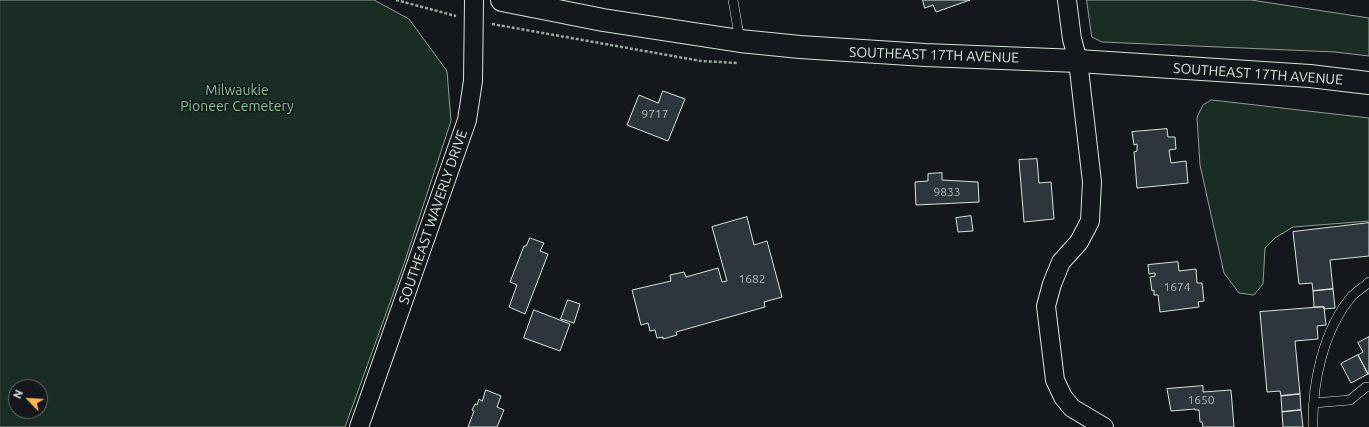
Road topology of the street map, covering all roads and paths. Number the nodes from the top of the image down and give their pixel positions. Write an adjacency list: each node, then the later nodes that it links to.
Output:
1 (396, 0): 6 (path)
2 (474, 0): 13 (street, SOUTHEAST WAVERLY DRIVE)
3 (502, 0): 7 (main road, SOUTHEAST 17TH AVENUE)
4 (733, 0): 7 (lane)
5 (1067, 0): 8 (street)
6 (437, 12)
7 (740, 41): 8 (main road, SOUTHEAST 17TH AVENUE)
8 (1078, 60): 9 (main road, SOUTHEAST 17TH AVENUE); 14 (street)
9 (1369, 83)
10 (1369, 282): 12 (lane)
11 (1369, 387): 12 (lane)
12 (1314, 402): 15 (lane)
13 (359, 427)
14 (1104, 427)
15 (1313, 427)

